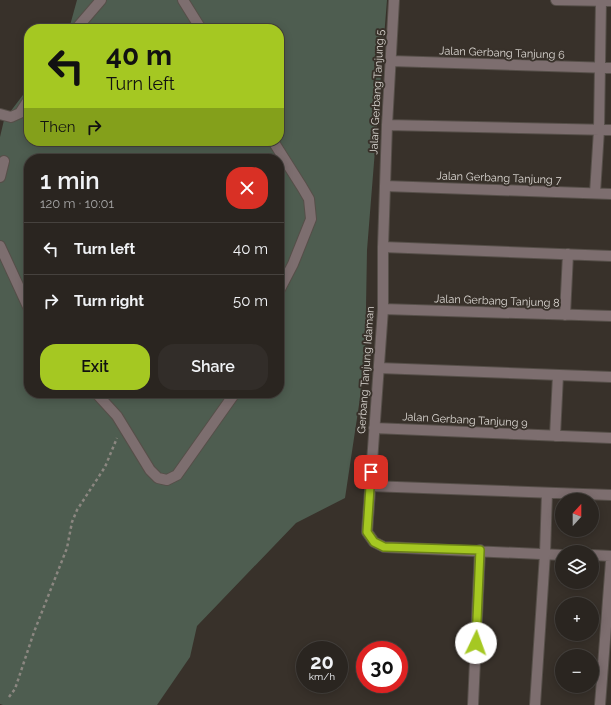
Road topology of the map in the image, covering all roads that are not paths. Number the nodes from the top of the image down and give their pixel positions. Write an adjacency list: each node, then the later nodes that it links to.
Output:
1 (101, 0): 6 (street)
2 (183, 0): 7 (street)
3 (394, 0): 8 (street, Jalan Gerbang Tanjung 5)
4 (556, 0): 5 (street)
5 (604, 1): 9 (street)
6 (80, 24)
7 (198, 24)
8 (391, 61): 9 (street, Jalan Gerbang Tanjung 6); 13 (street, Jalan Gerbang Tanjung 5)
9 (600, 68): 10 (street, Jalan Gerbang Tanjung 6); 14 (street)
10 (611, 68)
11 (24, 107): 12 (street)
12 (0, 114)
13 (387, 125): 14 (street); 19 (street, Jalan Gerbang Tanjung 5)
14 (599, 130): 15 (street); 20 (street)
15 (611, 130)
16 (284, 159): 26 (street)
17 (4, 161): 18 (street)
18 (0, 177)
19 (385, 186): 20 (street, Jalan Gerbang Tanjung 7); 23 (street, Gerbang Tanjung Idaman)
20 (595, 193): 21 (street, Jalan Gerbang Tanjung 7)
21 (611, 194)
22 (0, 246): 27 (street)
23 (383, 247): 24 (street); 28 (street, Gerbang Tanjung Idaman)
24 (568, 254): 25 (street); 29 (street)
25 (611, 256)
26 (284, 281)
27 (24, 298)
28 (383, 309): 29 (street, Jalan Gerbang Tanjung 8); 31 (street, Gerbang Tanjung Idaman)
29 (565, 315): 30 (street, Jalan Gerbang Tanjung 8)
30 (611, 316)
31 (379, 368): 32 (street); 36 (street, Gerbang Tanjung Idaman)
32 (558, 375): 33 (street); 37 (street)
33 (611, 377)
34 (101, 398): 35 (street)
35 (231, 398)
36 (374, 428): 37 (street, Jalan Gerbang Tanjung 9); 39 (street, Gerbang Tanjung Idaman)
37 (555, 436): 38 (street, Jalan Gerbang Tanjung 9)
38 (611, 438)
39 (370, 486): 40 (street); 42 (street, Gerbang Tanjung Idaman)
40 (547, 493): 41 (street); 43 (street)
41 (611, 495)
42 (480, 550): 43 (street); 48 (street)
43 (545, 554): 44 (street); 49 (street)
44 (555, 554)
45 (599, 555): 46 (street)
46 (611, 556)
47 (611, 561): 50 (street)
48 (473, 705)
49 (535, 705)
50 (600, 705)

